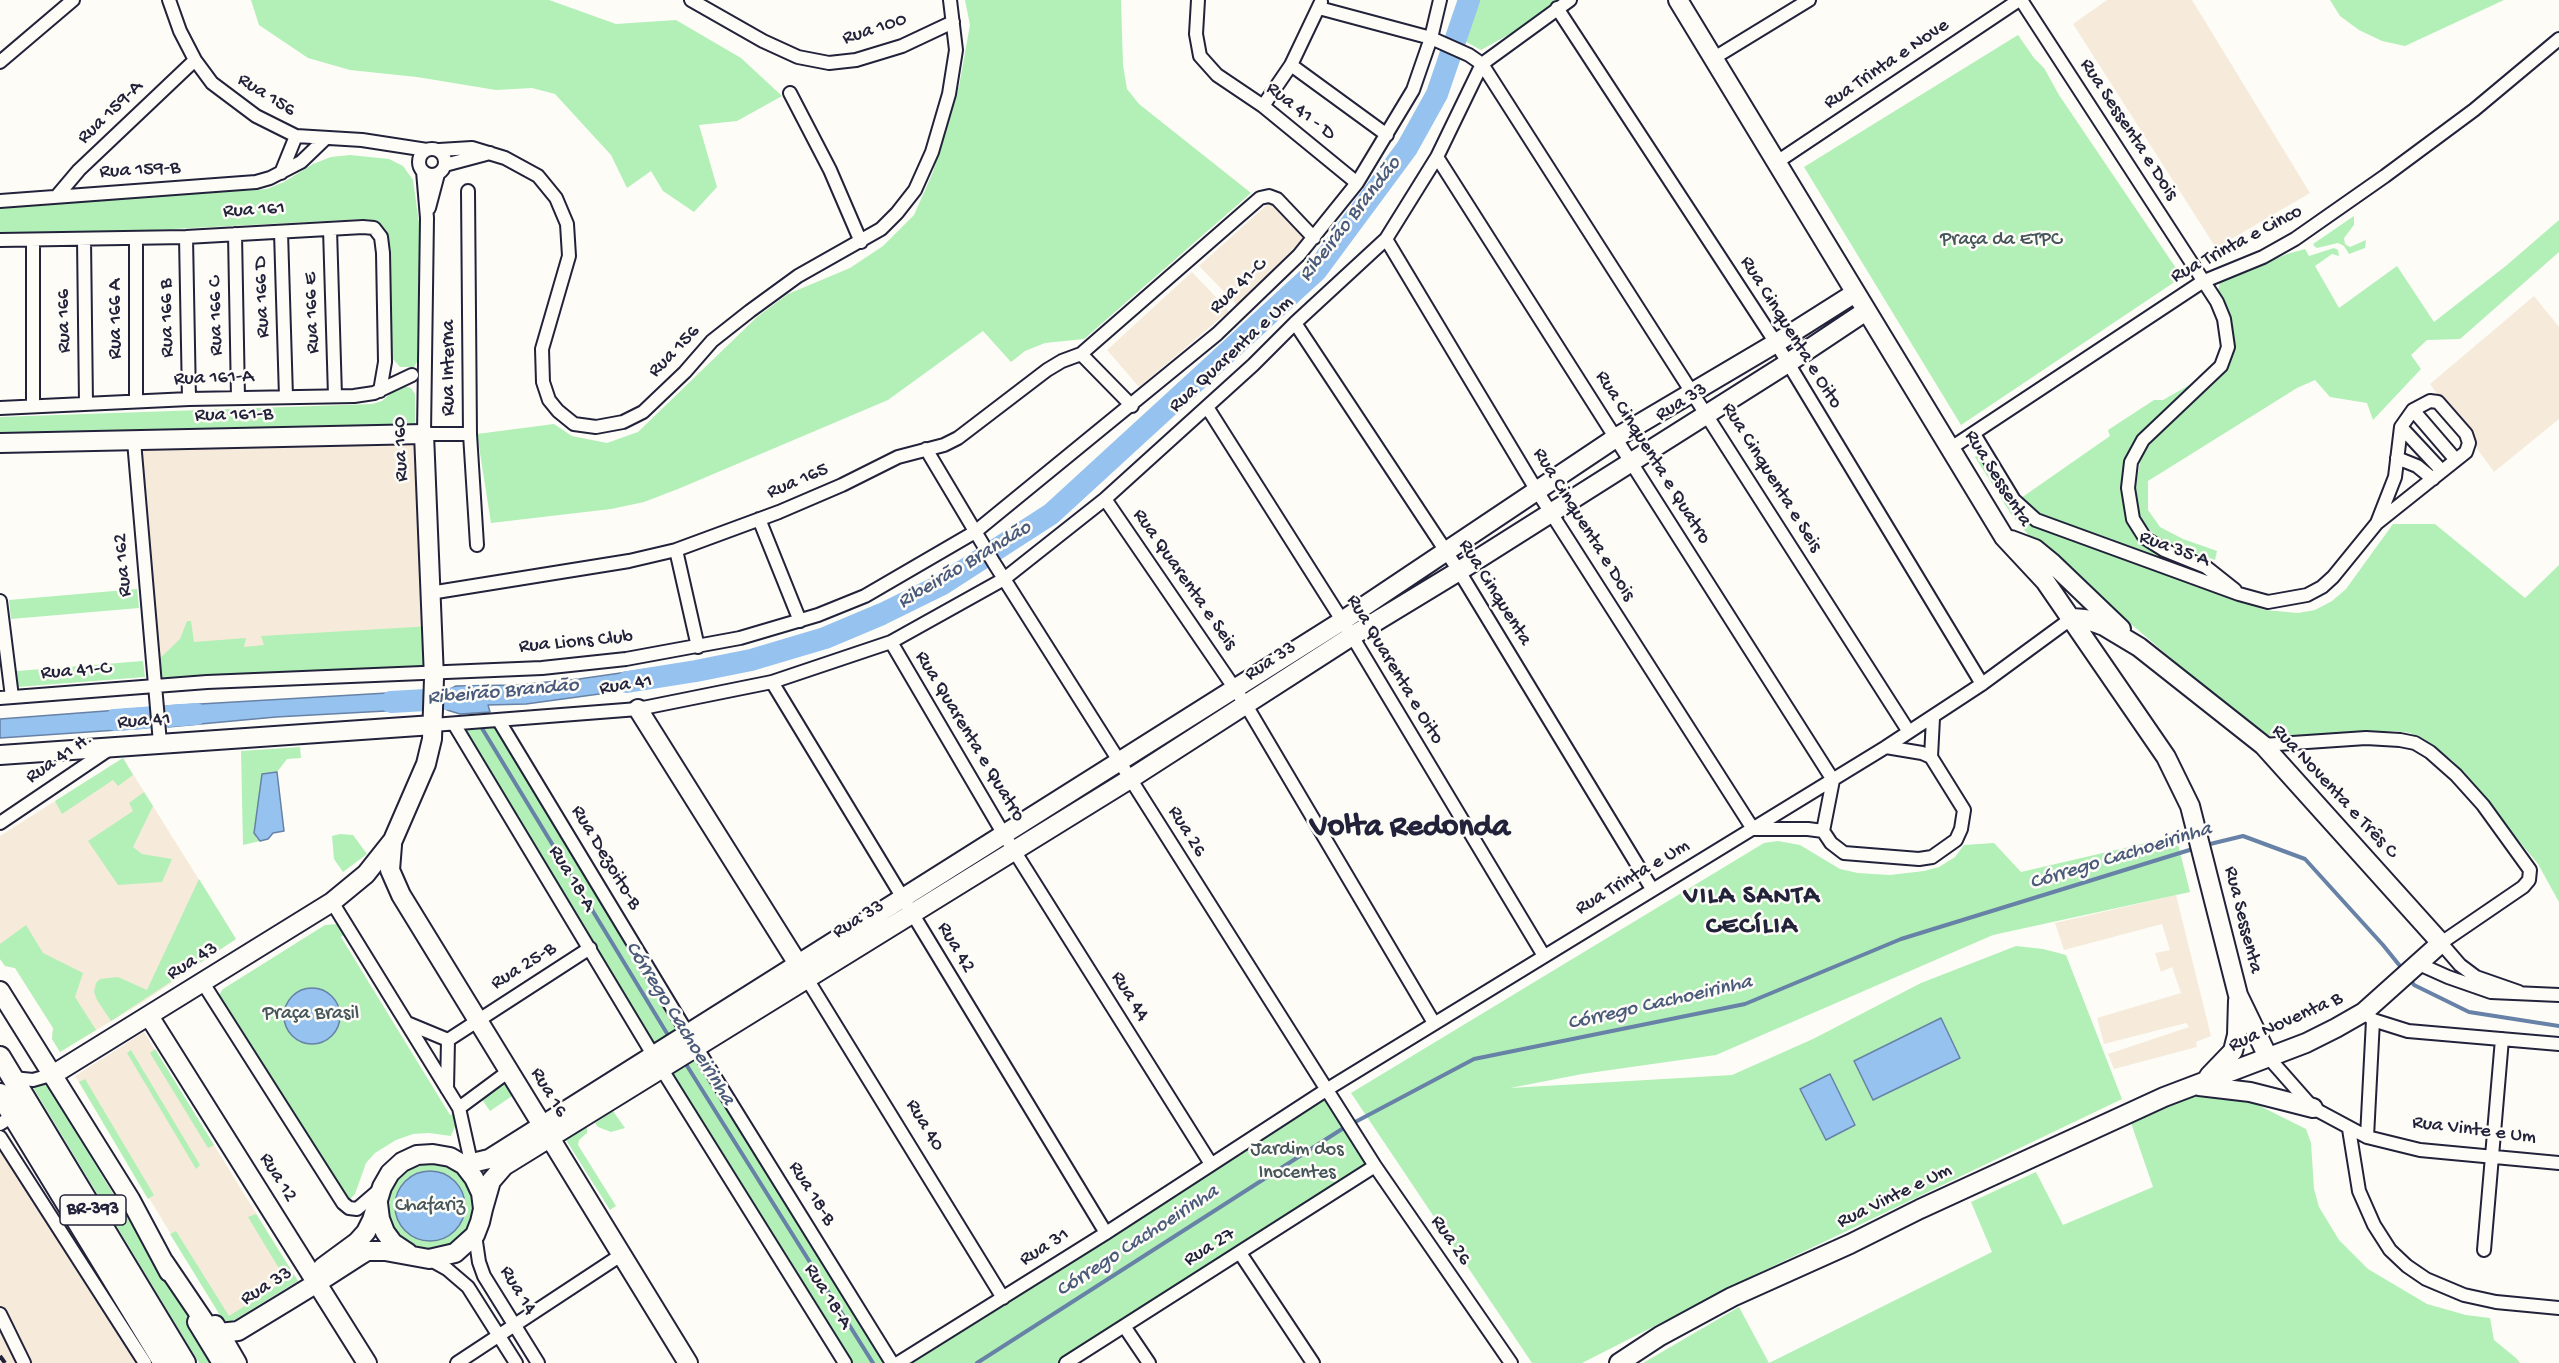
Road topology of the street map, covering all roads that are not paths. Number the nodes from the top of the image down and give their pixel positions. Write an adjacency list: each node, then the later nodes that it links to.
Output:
1 (73, 0): 18 (street)
2 (169, 0): 17 (street, Rua 156)
3 (691, 0): 13 (street, Rua 100)
4 (950, 0): 13 (street)
5 (1198, 0): 22 (street, Rua 41 - D)
6 (1440, 0): 14 (street, Rua 41-C)
7 (1570, 0): 12 (street)
8 (1678, 0): 16 (street, Rua Sessenta)
9 (1809, 0): 16 (street)
10 (2020, 0): 30 (street, Rua Trinta e Nove); 50 (street, Rua Sessenta e Dois)
11 (1320, 4): 14 (street); 19 (street)
12 (1557, 8): 20 (street); 54 (street, Rua Cinquenta e Oito)
13 (953, 22): 49 (street, Rua 156)
14 (1431, 38): 20 (street); 23 (street, Rua 41-C)
15 (2559, 39): 50 (street, Rua Trinta e Cinco)
16 (1713, 58): 30 (street, Rua Sessenta)
17 (195, 60): 24 (street, Rua 156); 36 (street, Rua 159-A)
18 (0, 62)
19 (1291, 64): 22 (street); 23 (street)
20 (1482, 64): 29 (street, Rua Quarenta e Um); 60 (street, Rua Cinquenta e Seis)
21 (790, 93): 49 (street)
22 (1263, 105): 34 (street, Rua 41 - D)
23 (1387, 135): 34 (street, Rua 41-C)
24 (296, 136): 25 (street, Rua 156); 33 (street)
25 (325, 140): 26 (street, Rua 156); 33 (street, Rua 159-B)
26 (395, 145): 27 (street, Rua 156); 31 (street, Rua 156)
27 (433, 150): 28 (street, Rua 156); 31 (street); 32 (street)
28 (491, 153): 32 (street); 49 (street, Rua 156)
29 (1437, 157): 46 (street, Rua Quarenta e Um); 77 (street, Rua Cinquenta e Quatro)
30 (1777, 162): 51 (street, Rua Sessenta)
31 (421, 167): 32 (street); 38 (street, Rua 160)
32 (441, 169): 38 (street, Rua 160)
33 (281, 173): 36 (street, Rua 159-B)
34 (1358, 183): 44 (street, Rua 41-C)
35 (468, 191): 75 (street, Rua Interna)
36 (57, 195): 37 (street, Rua 159-B)
37 (0, 201)
38 (427, 218): 58 (street, Rua 160)
39 (330, 229): 40 (street, Rua 161); 56 (street, Rua 161); 61 (street, Rua 166 E)
40 (281, 232): 41 (street, Rua 161); 62 (street, Rua 166 D)
41 (235, 234): 42 (street, Rua 161); 63 (street, Rua 166 C)
42 (186, 237): 43 (street, Rua 161); 64 (street, Rua 166 B)
43 (136, 238): 45 (street, Rua 161); 65 (street, Rua 166 A)
44 (1314, 238): 55 (street, Rua 165); 68 (street, Rua 41-C)
45 (84, 239): 48 (street, Rua 161); 66 (street, Rua 166)
46 (1386, 239): 53 (street, Rua Quarenta e Um); 86 (street, Rua Cinquenta e Dois)
47 (0, 240): 48 (street, Rua 161)
48 (33, 240): 67 (street)
49 (861, 242)
50 (2202, 282): 76 (street, Rua Trinta e Cinco); 99 (street, Rua Sessenta e Dois)
51 (1855, 293): 52 (street, Rua Sessenta); 54 (street, Rua 33)
52 (1866, 311): 57 (street, Rua 33); 80 (street, Rua Sessenta)
53 (1295, 323): 69 (street, Rua Quarenta e Um); 95 (street, Rua Cinquenta)
54 (1776, 343): 57 (street, Rua Cinquenta e Oito); 60 (street, Rua 33)
55 (1081, 354): 68 (street); 81 (street, Rua 165)
56 (385, 362): 58 (street); 59 (street, Rua 161)
57 (1788, 363): 72 (street, Rua 33); 109 (street, Rua Cinquenta e Oito)
58 (418, 375): 59 (street, Rua 161-A); 74 (street, Rua 160)
59 (380, 391): 61 (street, Rua 161-A)
60 (1694, 392): 72 (street, Rua Cinquenta e Seis); 77 (street, Rua 33)
61 (335, 396): 62 (street, Rua 161-A)
62 (286, 397): 63 (street, Rua 161-A)
63 (238, 398): 64 (street, Rua 161-A)
64 (189, 399): 65 (street, Rua 161-A)
65 (136, 401): 66 (street, Rua 161-A)
66 (86, 404): 67 (street, Rua 161-A)
67 (33, 406): 70 (street, Rua 161-A)
68 (1132, 406): 91 (street, Rua 41-C)
69 (1207, 407): 87 (street, Rua Quarenta e Um); 103 (street, Rua Quarenta e Oito)
70 (0, 408)
71 (2413, 410): 73 (street, Rua 35 A); 83 (street); 83 (street, Rua 35 A)
72 (1706, 414): 84 (street, Rua 33); 119 (street, Rua Cinquenta e Seis)
73 (2401, 427): 82 (street, Rua 35 A); 85 (street)
74 (424, 434): 75 (street, Rua 161-B); 78 (street, Rua 161-B); 98 (street, Rua 160)
75 (470, 434): 93 (street, Rua Interna)
76 (1974, 434): 80 (street, Rua Trinta e Cinco); 99 (street, Rua 35 A)
77 (1617, 437): 84 (street, Rua Cinquenta e Quatro); 86 (street, Rua 33)
78 (134, 441): 79 (street, Rua 161-B); 110 (street, Rua 162)
79 (0, 443)
80 (1951, 448): 92 (street, Rua Sessenta)
81 (926, 449): 89 (street, Rua 165); 91 (street, Rua 26)
82 (2397, 458): 85 (street); 90 (street, Rua 35 A)
83 (2456, 460): 85 (street, Rua 35 A)
84 (1631, 461): 88 (street, Rua 33); 128 (street, Rua Cinquenta e Quatro)
85 (2438, 475): 90 (street, Rua 35 A)
86 (1537, 491): 88 (street, Rua Cinquenta e Dois); 95 (street, Rua 33)
87 (1105, 499): 97 (street, Rua Quarenta e Um); 111 (street, Rua Quarenta e Seis)
88 (1551, 511): 96 (street, Rua 33); 130 (street, Rua Cinquenta e Dois)
89 (759, 519): 94 (street, Rua 165); 102 (street)
90 (2377, 523): 99 (street, Rua 35 A)
91 (975, 532): 97 (street, Rua 26); 102 (street, Rua Lions Club)
92 (2004, 537): 101 (street, Rua Sessenta); 106 (street)
93 (477, 545)
94 (676, 550): 98 (street, Rua 165); 105 (street)
95 (1447, 552): 96 (street, Rua Cinquenta); 103 (street, Rua 33)
96 (1459, 571): 103 (street, Rua 33); 136 (street, Rua Cinquenta)
97 (1004, 579): 104 (street, Rua 41); 126 (street, Rua 26)
98 (430, 593): 107 (street, Rua 160)
99 (2239, 594)
100 (0, 601): 112 (street)
101 (2072, 618): 106 (street, Rua Noventa e Três C); 109 (street, Rua Trinta e Um); 149 (street, Rua Sessenta)
102 (800, 621): 105 (street, Rua Lions Club)
103 (1347, 629): 111 (street, Rua 33); 113 (street, Rua 33); 143 (street, Rua Quarenta e Oito)
104 (891, 642): 108 (street, Rua 41); 132 (street, Rua Quarenta e Quatro)
105 (698, 647): 107 (street, Rua Lions Club)
106 (2139, 647): 121 (street, Rua Noventa e Três C)
107 (434, 674): 110 (street, Rua Lions Club); 117 (street)
108 (772, 682): 114 (street, Rua 41); 138 (street, Rua 42)
109 (1982, 684): 115 (street, Rua Trinta e Um)
110 (154, 686): 112 (street, Rua 41-C); 120 (street, Rua 162)
111 (1235, 688): 113 (street, Rua Quarenta e Seis); 126 (street, Rua 33)
112 (6, 697)
113 (1246, 705): 127 (street, Rua 33); 155 (street, Rua Quarenta e Seis)
114 (638, 709): 116 (street, Rua 41); 144 (street, Rua 40)
115 (1933, 718): 119 (street, Rua Trinta e Um); 125 (street)
116 (497, 721): 118 (street, Rua 41); 158 (street, Rua Dezoito-B)
117 (434, 724): 118 (street, Rua 41); 120 (street, Rua 41); 133 (street, Rua 43)
118 (454, 724): 142 (street, Rua 18-A)
119 (1909, 732): 123 (street, Rua Trinta e Um)
120 (159, 739): 122 (street, Rua 41)
121 (2263, 744): 141 (street, Rua Noventa e Três C); 141 (street)
122 (112, 747): 124 (street, Rua 41); 129 (street, Rua 41 H.)
123 (1886, 747): 125 (street); 128 (street, Rua Trinta e Um)
124 (0, 755)
125 (1932, 757): 131 (street)
126 (1119, 760): 127 (street, Rua 26); 132 (street, Rua 33)
127 (1130, 779): 134 (street, Rua 33); 168 (street, Rua 26)
128 (1833, 780): 130 (street, Rua Trinta e Um); 131 (street)
129 (0, 823)
130 (1753, 829): 131 (street); 136 (street, Rua Trinta e Um)
131 (1823, 831)
132 (1003, 833): 134 (street, Rua Quarenta e Quatro); 138 (street, Rua 33)
133 (393, 840): 135 (street, Rua 43); 137 (street, Rua 16)
134 (1015, 850): 140 (street, Rua 33); 179 (street, Rua 44)
135 (354, 886): 137 (street); 139 (street, Rua 43)
136 (1652, 889): 143 (street, Rua Trinta e Um)
137 (400, 895): 153 (street, Rua 16)
138 (903, 896): 140 (street, Rua 42); 144 (street, Rua 33)
139 (332, 902): 146 (street, Rua 43); 154 (street)
140 (911, 914): 144 (street, Rua 33); 185 (street, Rua 42)
141 (2441, 943): 145 (street, Rua Noventa B); 148 (street, Rua Noventa e Três C)
142 (590, 948): 153 (street, Rua 25-B); 162 (street, Rua 18-A)
143 (1544, 956): 155 (street, Rua Trinta e Um)
144 (803, 971): 158 (street, Rua 33); 193 (street, Rua 40)
145 (2411, 971): 148 (street, Rua Noventa e Três C); 152 (street, Rua Noventa B)
146 (203, 983): 151 (street, Rua 43); 182 (street)
147 (0, 991): 164 (street)
148 (2519, 992): 150 (street, Rua Noventa e Três C)
149 (2238, 995): 161 (street, Rua Vinte e Um); 166 (street)
150 (2559, 995)
151 (149, 1016): 164 (street, Rua 43); 192 (street, Rua 12)
152 (2368, 1016): 156 (street); 161 (street, Rua Noventa B); 176 (street)
153 (478, 1019): 157 (street, Rua 25-B); 163 (street, Rua 16)
154 (407, 1023): 157 (street); 167 (street)
155 (1434, 1023): 168 (street, Rua Trinta e Um)
156 (2502, 1039): 159 (street); 177 (street)
157 (448, 1040): 167 (street)
158 (690, 1041): 162 (street, Rua 33); 212 (street, Rua 18-B)
159 (2559, 1044)
160 (0, 1057): 165 (main road, BR-393)
161 (2268, 1057): 166 (street, Rua Noventa B); 171 (street, Rua Vinte e Um)
162 (659, 1060): 174 (street); 211 (street, Rua 18-A)
163 (509, 1071): 170 (street); 174 (street, Rua 16)
164 (54, 1074): 165 (street); 183 (street)
165 (13, 1078): 205 (main road, BR-393)
166 (2197, 1086): 171 (street); 218 (street, Rua Vinte e Um)
167 (447, 1089): 170 (street)
168 (1326, 1090): 179 (street, Rua Trinta e Um); 180 (street, Rua 26)
169 (0, 1094): 172 (main road, BR-393)
170 (459, 1108): 181 (street)
171 (2313, 1108): 173 (street, Rua Vinte e Um)
172 (7, 1120): 204 (main road, BR-393)
173 (2349, 1129): 176 (street, Rua Vinte e Um); 194 (street)
174 (545, 1132): 181 (street); 184 (street); 189 (street, Rua 16)
175 (0, 1137): 203 (street)
176 (2367, 1137): 177 (street, Rua Vinte e Um)
177 (2492, 1157): 178 (street, Rua Vinte e Um); 187 (street)
178 (2559, 1163)
179 (1211, 1164): 185 (street, Rua 31)
180 (1375, 1166): 188 (street, Rua 27); 217 (street, Rua 26)
181 (470, 1169): 182 (street, Rua 33); 184 (street)
182 (380, 1195): 190 (street); 192 (street, Rua 33)
183 (130, 1199): 191 (street); 199 (street)
184 (483, 1209): 186 (street)
185 (1106, 1233): 193 (street, Rua 31)
186 (474, 1235): 190 (street, Rua 33); 196 (street, Rua 14)
187 (2484, 1250)
188 (1240, 1252): 197 (street, Rua 27); 216 (street)
189 (621, 1255): 196 (street); 210 (street, Rua 16)
190 (422, 1258): 192 (street, Rua 33); 200 (street, Rua 14)
191 (164, 1263): 199 (street); 201 (street)
192 (318, 1284): 198 (street, Rua 33); 206 (street, Rua 12)
193 (1003, 1298): 213 (street, Rua 31)
194 (2559, 1308)
195 (0, 1314): 202 (street)
196 (515, 1326): 200 (street); 209 (street, Rua 14)
197 (1124, 1326): 214 (street, Rua 27); 215 (street)
198 (238, 1332): 199 (street, Rua 33); 201 (street, Rua 33)
199 (219, 1333): 201 (street)
200 (499, 1336): 207 (street); 208 (street, Rua 14)
201 (232, 1362)
202 (24, 1363)
203 (145, 1363)
204 (164, 1363)
205 (185, 1363)
206 (367, 1363)
207 (457, 1363)
208 (516, 1363)
209 (538, 1363)
210 (688, 1363)
211 (845, 1363)
212 (892, 1363)
213 (897, 1363)
214 (1066, 1363)
215 (1149, 1363)
216 (1312, 1363)
217 (1510, 1363)
218 (1619, 1363)

